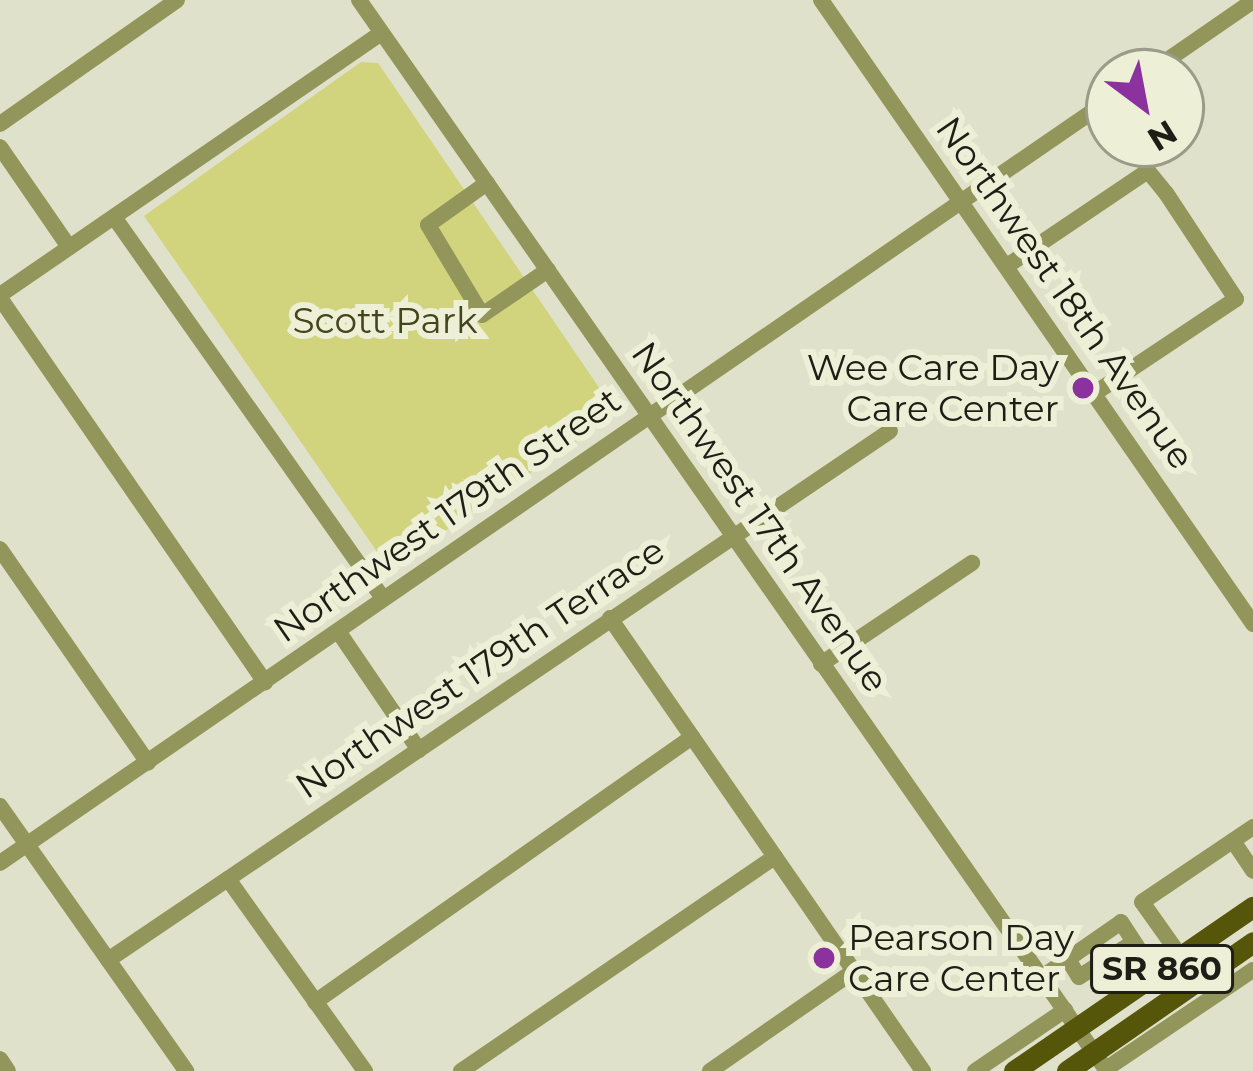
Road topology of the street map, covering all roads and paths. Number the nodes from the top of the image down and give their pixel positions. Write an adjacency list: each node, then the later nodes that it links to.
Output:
1 (177, 0): 8 (street)
2 (359, 0): 5 (street, Northwest 17th Avenue)
3 (821, 0): 11 (street, Northwest 18th Avenue)
4 (1253, 2): 6 (street)
5 (381, 33): 10 (street, Northwest 17th Avenue); 12 (street)
6 (1185, 48)
7 (1085, 116): 11 (street, Northwest 179th Street)
8 (0, 124)
9 (0, 147): 13 (street)
10 (487, 183): 15 (street, Northwest 17th Avenue); 15 (street)
11 (962, 201): 14 (street, Northwest 18th Avenue); 18 (street, Northwest 179th Street)
12 (114, 217): 13 (street); 23 (street)
13 (69, 247): 16 (street)
14 (1007, 266): 17 (street, Northwest 18th Avenue); 17 (street)
15 (548, 270): 18 (street, Northwest 17th Avenue)
16 (0, 297): 28 (street)
17 (1095, 393): 25 (street, Northwest 18th Avenue)
18 (649, 415): 20 (street, Northwest 17th Avenue); 23 (street, Northwest 179th Street)
19 (890, 431): 20 (street, Northwest 179th Terrace)
20 (733, 536): 24 (street, Northwest 179th Terrace); 27 (street, Northwest 17th Avenue)
21 (0, 549): 31 (street)
22 (972, 562): 27 (street)
23 (383, 599): 26 (street, Northwest 179th Street)
24 (610, 618): 29 (street); 30 (street, Northwest 179th Terrace)
25 (1253, 624)
26 (338, 631): 28 (street, Northwest 179th Street); 30 (street)
27 (821, 664): 47 (street, Northwest 17th Avenue)
28 (265, 682): 31 (street, Northwest 179th Street)
29 (692, 737): 36 (street); 48 (street)
30 (419, 750): 39 (street, Northwest 179th Terrace)
31 (148, 763): 35 (street, Northwest 179th Street)
32 (0, 806): 35 (street)
33 (1253, 827): 34 (street)
34 (1233, 841): 38 (street); 42 (street)
35 (27, 844): 37 (street, Northwest 179th Street); 43 (street)
36 (775, 857): 45 (street); 55 (street)
37 (0, 863)
38 (1253, 871)
39 (228, 880): 43 (street, Northwest 179th Terrace); 48 (street)
40 (1253, 907): 42 (main road, SR 860)
41 (1253, 942): 51 (main road, SR 860)
42 (1181, 957): 46 (main road, SR 860)
43 (108, 960): 53 (street)
44 (1253, 970): 51 (street)
45 (854, 971): 56 (street); 57 (street)
46 (1155, 974): 47 (street); 49 (main road, SR 860)
47 (1042, 977): 49 (street, Northwest 17th Avenue)
48 (315, 1002): 54 (street)
49 (1071, 1019): 51 (street, Northwest 17th Avenue); 58 (street); 59 (main road, SR 860)
50 (0, 1059): 52 (street)
51 (1102, 1064): 60 (main road, SR 860)
52 (8, 1071)
53 (186, 1071)
54 (365, 1071)
55 (460, 1071)
56 (710, 1071)
57 (923, 1071)
58 (975, 1071)
59 (1015, 1071)
60 (1066, 1071)

